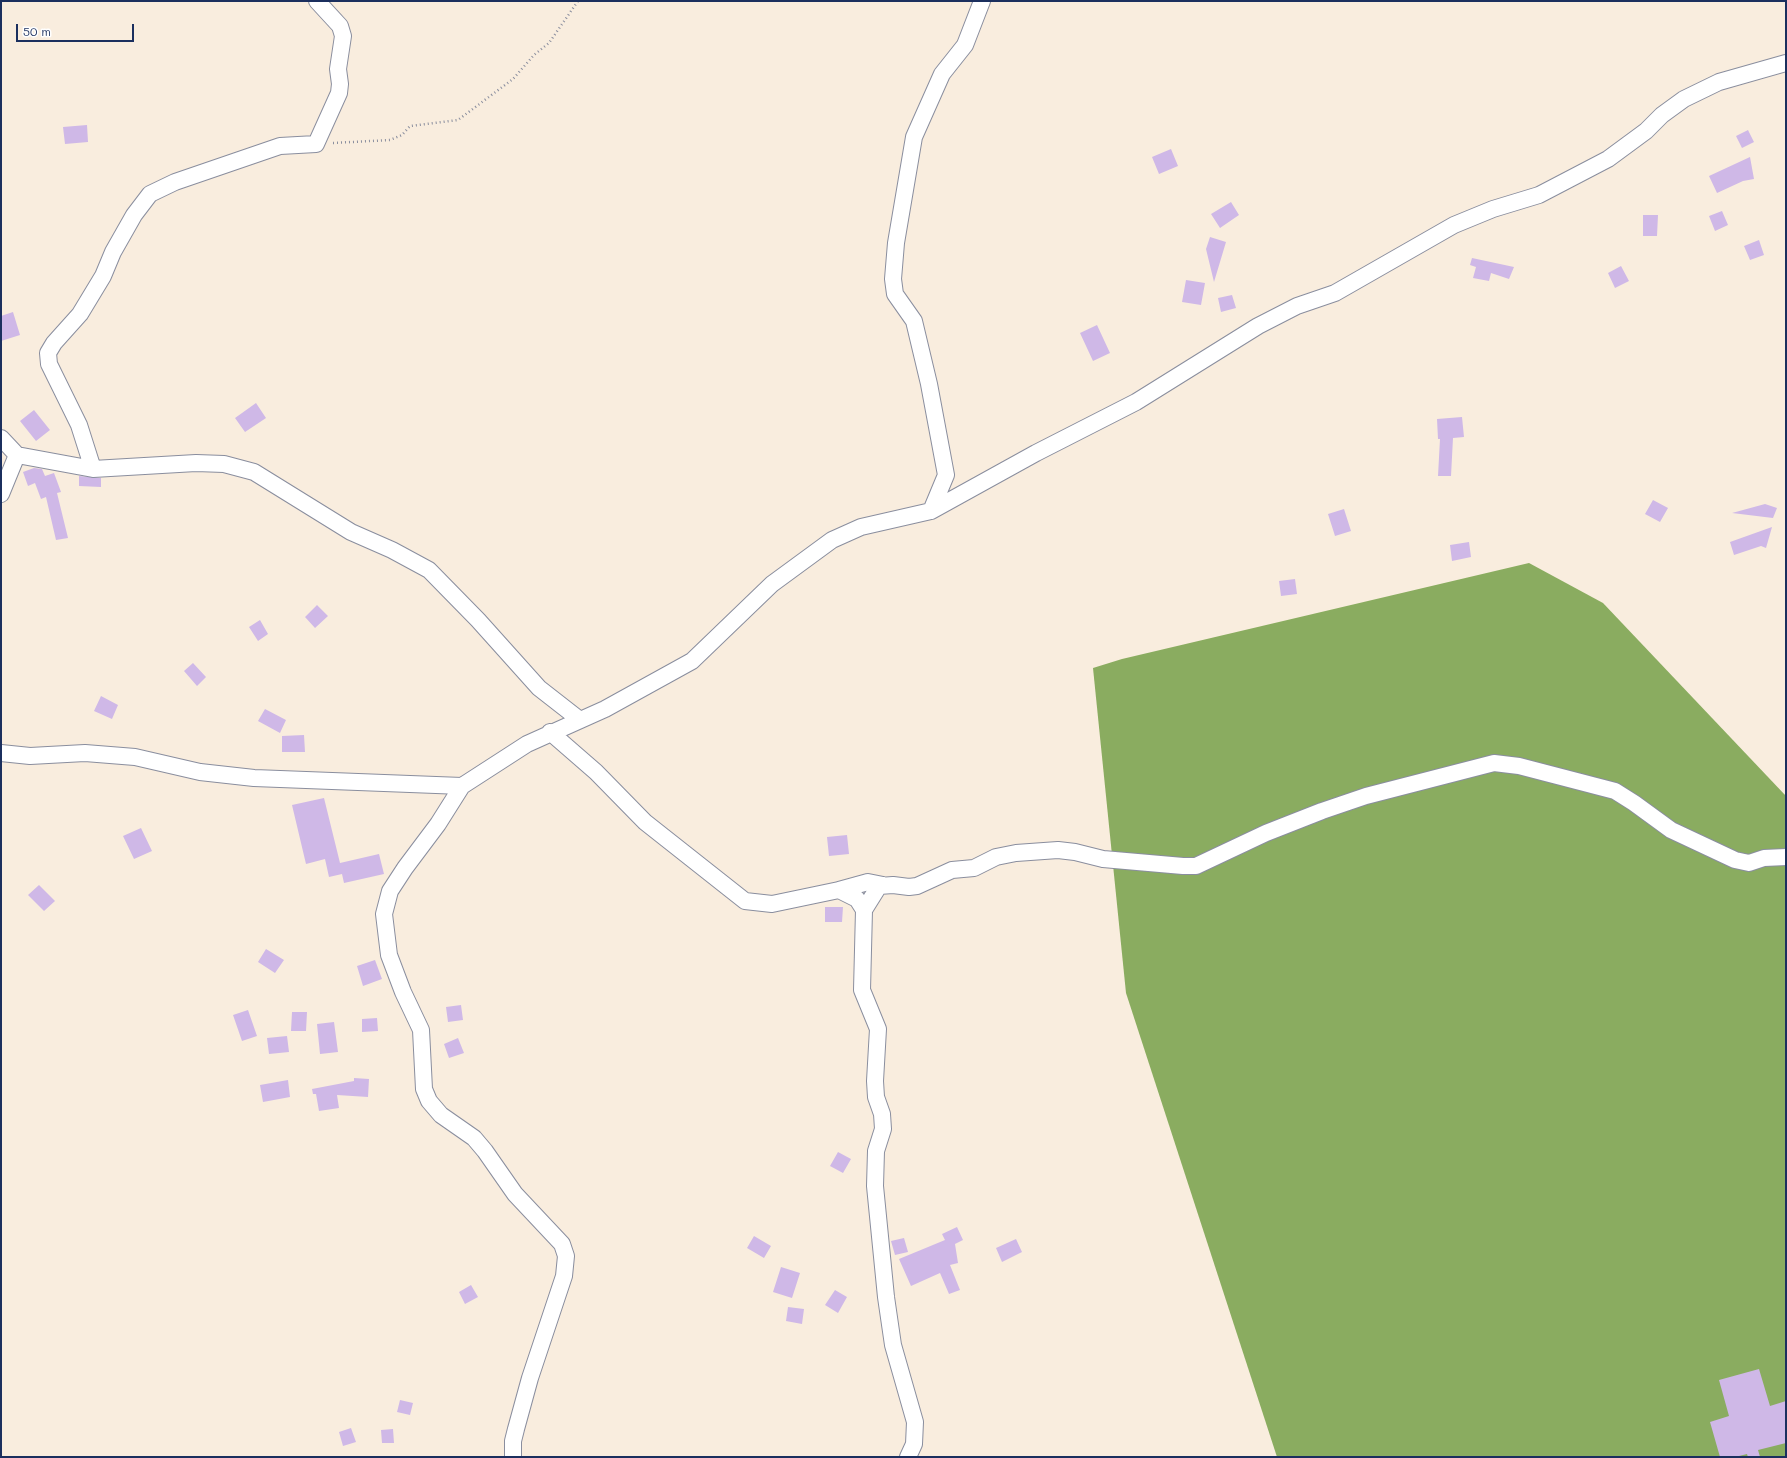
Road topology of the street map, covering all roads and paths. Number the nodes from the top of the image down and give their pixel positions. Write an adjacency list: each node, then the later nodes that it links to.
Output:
1 (317, 1): 5 (street)
2 (578, 1): 5 (path)
3 (982, 1): 10 (street)
4 (1786, 63): 10 (street)
5 (316, 144): 8 (street)
6 (1, 438): 7 (street)
7 (17, 455): 8 (street); 9 (street)
8 (93, 469): 11 (street)
9 (1, 494)
10 (931, 511): 11 (street)
11 (580, 720): 12 (street)
12 (550, 732): 14 (street); 17 (street)
13 (1, 753): 14 (street)
14 (462, 786): 19 (street)
15 (1786, 857): 16 (street)
16 (883, 885): 17 (street); 18 (street)
17 (839, 890): 18 (street)
18 (864, 910): 20 (street)
19 (512, 1457)
20 (908, 1457)

